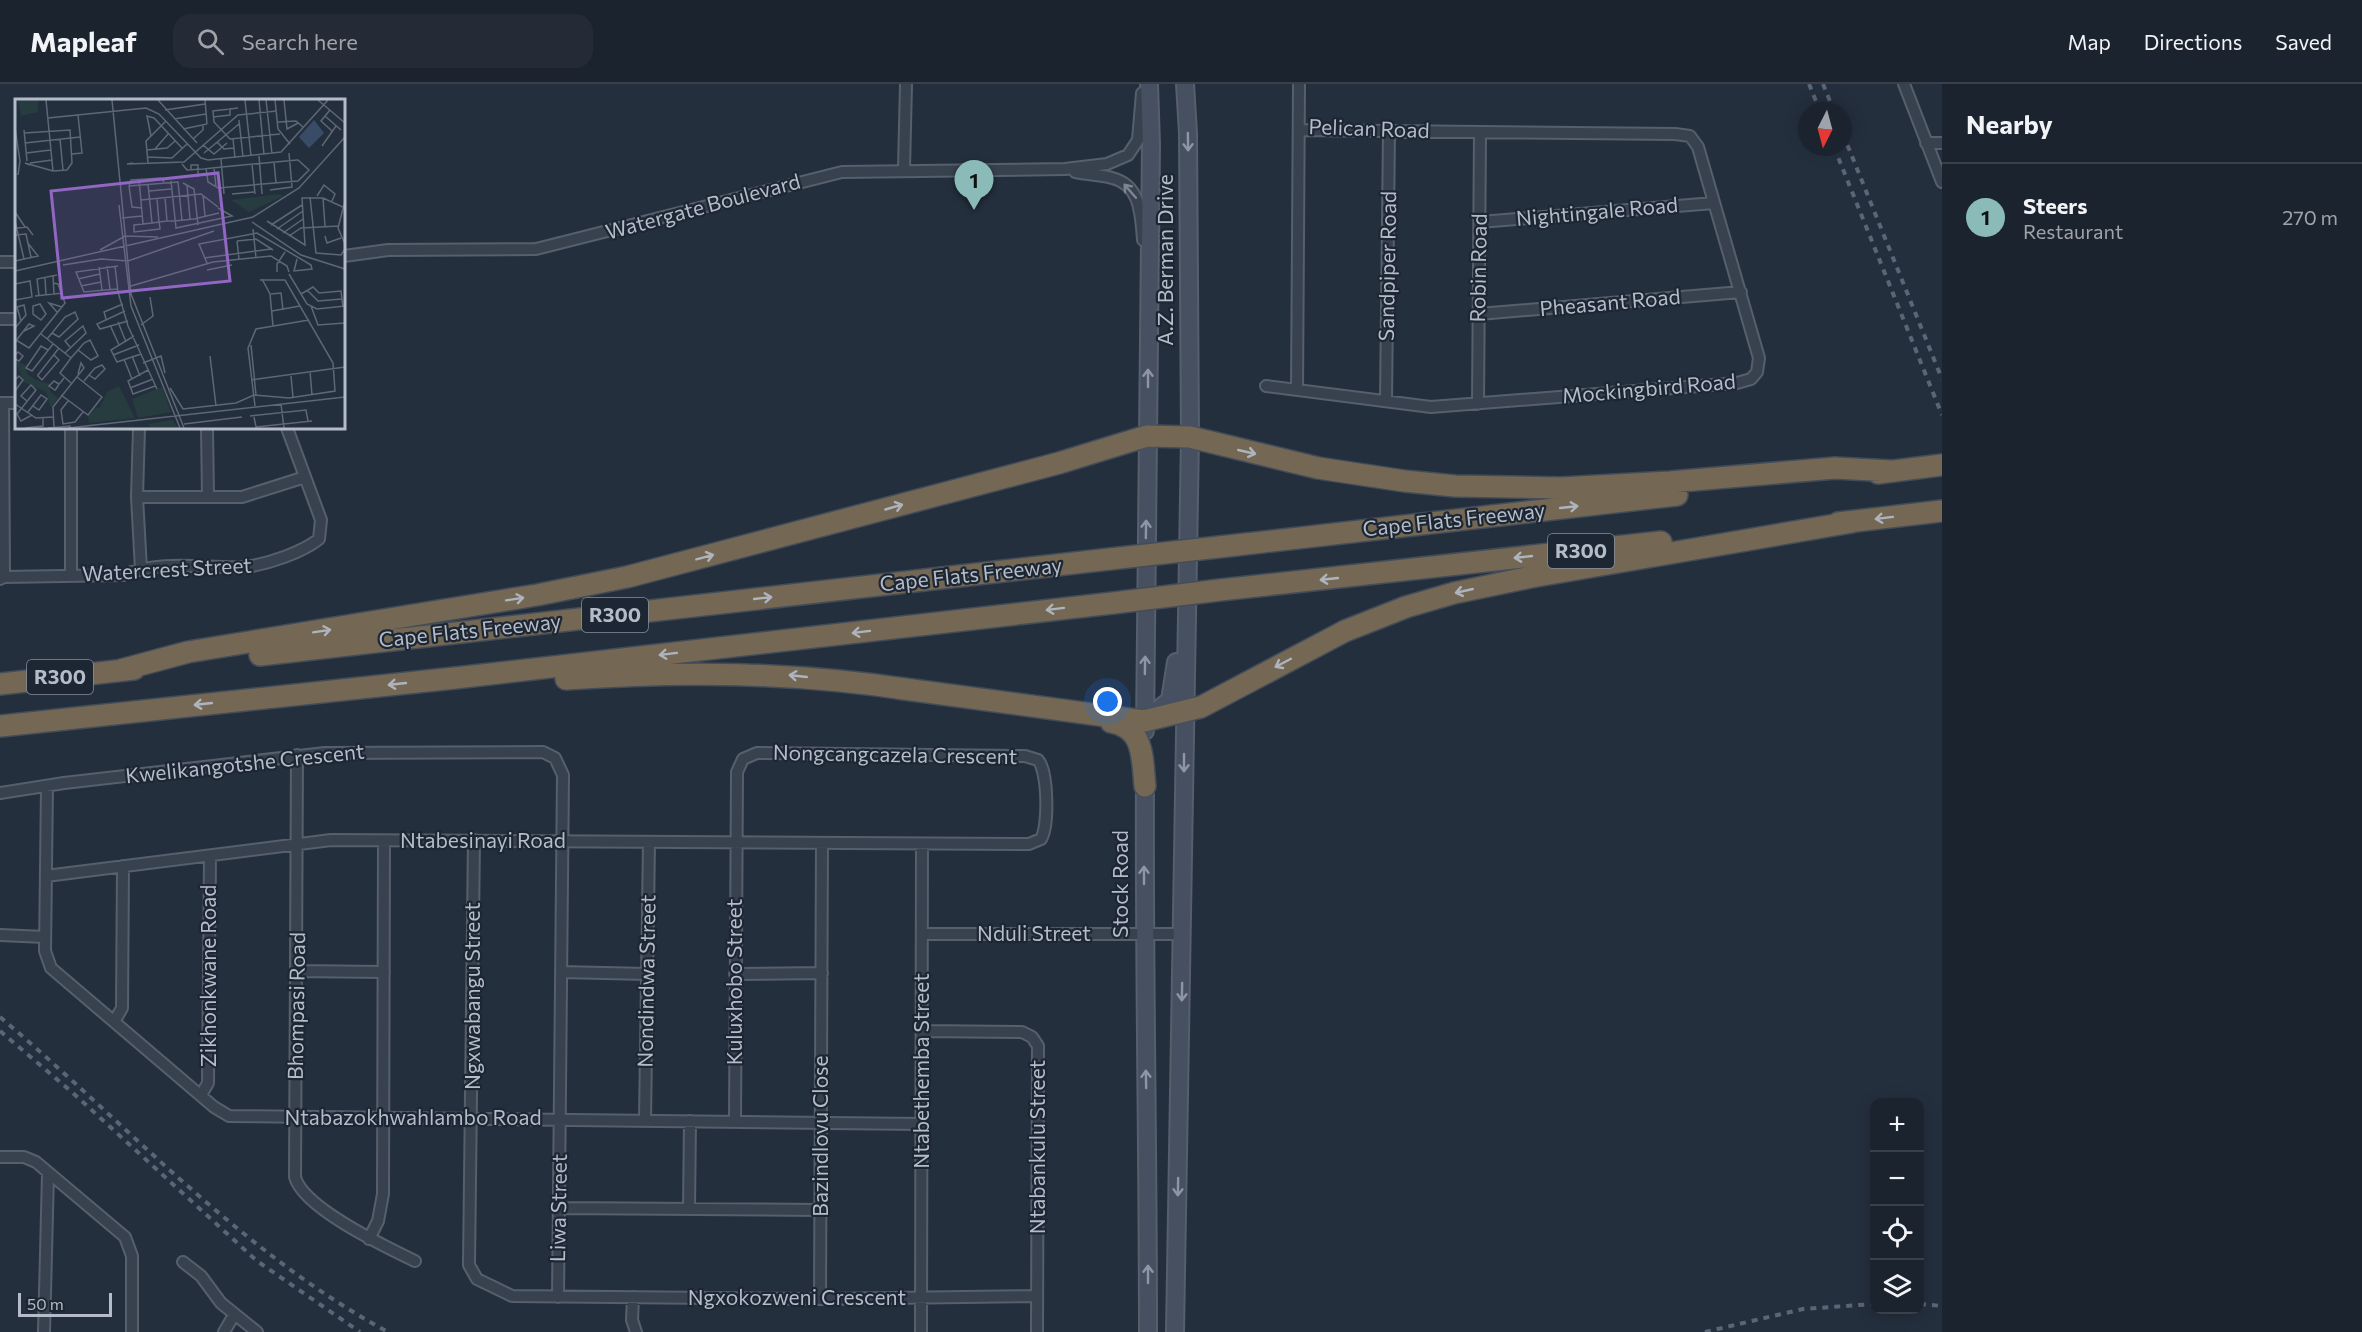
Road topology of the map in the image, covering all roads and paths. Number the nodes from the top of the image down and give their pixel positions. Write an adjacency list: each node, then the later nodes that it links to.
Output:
1 (1143, 84): 13 (street, Watergate Boulevard)
2 (1149, 84): 19 (main road, A.Z. Berman Drive)
3 (1185, 84): 33 (main road, A.Z. Berman Drive, one-way to 33)
4 (1299, 84): 7 (street, Pelican Road)
5 (1904, 84): 10 (street)
6 (907, 86): 12 (street)
7 (1300, 130): 8 (street, Pelican Road); 24 (street)
8 (1389, 131): 9 (street, Pelican Road); 25 (street, Sandpiper Road)
9 (1480, 133): 15 (street, Mockingbird Road); 16 (street, Robin Road)
10 (1926, 143): 11 (street); 14 (street)
11 (1942, 143)
12 (904, 169): 13 (street, Watergate Boulevard); 17 (street, Watergate Boulevard)
13 (1065, 169): 19 (street, Watergate Boulevard, one-way to 13)
14 (1942, 182)
15 (1714, 203): 16 (street, Nightingale Road); 18 (street, Mockingbird Road)
16 (1480, 222): 20 (street, Robin Road)
17 (345, 256)
18 (1740, 292): 20 (street, Pheasant Road); 27 (street, Mockingbird Road)
19 (1148, 309): 32 (main road, A.Z. Berman Drive, one-way to 19)
20 (1479, 314): 27 (street, Robin Road)
21 (0, 319): 22 (street)
22 (15, 320)
23 (1266, 386): 24 (street, Mockingbird Road)
24 (1297, 390): 25 (street, Mockingbird Road)
25 (1386, 401): 27 (street, Mockingbird Road)
26 (1, 403): 44 (street)
27 (1478, 404)
28 (71, 429): 43 (street)
29 (138, 429): 37 (street)
30 (207, 429): 38 (street)
31 (287, 429): 36 (street, Watercrest Street)
32 (1147, 436): 33 (highway); 45 (highway, one-way to 32); 50 (main road, Stock Road, one-way to 32)
33 (1190, 437): 35 (highway, one-way to 35); 40 (main road)
34 (1939, 465): 35 (highway, Cape Flats Freeway / R300)
35 (1891, 471): 45 (highway, Cape Flats Freeway / R300, one-way to 35, bridge)
36 (305, 477): 38 (street); 42 (street, Watercrest Street)
37 (137, 497): 38 (street); 42 (street)
38 (208, 497)
39 (1942, 511): 41 (highway, Cape Flats Freeway / R300, one-way to 41)
40 (1188, 512): 49 (main road); 50 (main road)
41 (1852, 522): 46 (highway, Cape Flats Freeway / R300, one-way to 46, bridge); 49 (highway, one-way to 49)
42 (141, 568): 43 (street, Watercrest Street)
43 (71, 575): 44 (street, Watercrest Street)
44 (2, 578)
45 (121, 670): 47 (highway, Cape Flats Freeway / R300)
46 (455, 678): 48 (highway, one-way to 46); 51 (highway, Cape Flats Freeway / R300, one-way to 51)
47 (0, 684)
48 (897, 688): 50 (highway); 54 (highway)
49 (1184, 713): 50 (highway); 69 (main road, one-way to 69)
50 (1144, 721): 54 (main road, Stock Road)
51 (0, 726)
52 (297, 755): 53 (street, Kwelikangotshe Crescent); 58 (street, Kwelikangotshe Crescent); 60 (street, Bhompasi Road)
53 (46, 786): 55 (street, Kwelikangotshe Crescent); 66 (street)
54 (1145, 786): 68 (main road, Stock Road, one-way to 54)
55 (0, 793)
56 (384, 840): 57 (street, Ntabesinayi Road); 60 (street, Ntabesinayi Road); 73 (street)
57 (474, 840): 58 (street, Ntabesinayi Road); 83 (street, Ngxwabangu Street)
58 (562, 841): 59 (street, Ntabesinayi Road); 74 (street, Liwa Street)
59 (649, 842): 61 (street, Ntabesinayi Road); 76 (street, Nondindwa Street)
60 (298, 843): 64 (street, Ntabesinayi Road); 72 (street, Bhompasi Road)
61 (736, 843): 62 (street, Ntabesinayi Road); 63 (street, Nongcangcazela Crescent); 77 (street, Kuluxhobo Street)
62 (822, 844): 63 (street, Ntabesinayi Road); 75 (street, Bazindlovu Close)
63 (922, 845): 67 (street, Ntabethemba Street)
64 (210, 856): 65 (street, Ntabesinayi Road); 80 (street, Zikhonkwane Road)
65 (123, 866): 66 (street, Ntabesinayi Road); 78 (street)
66 (46, 876): 71 (street, Ntabazokhwahlambo Road)
67 (923, 934): 68 (street, Nduli Street); 79 (street, Ntabethemba Street)
68 (1143, 934): 69 (street, Nduli Street); 111 (main road, Stock Road, one-way to 68)
69 (1182, 934): 112 (main road, one-way to 112)
70 (0, 935): 71 (street)
71 (45, 938): 78 (street, Ntabazokhwahlambo Road)
72 (297, 971): 73 (street); 81 (street, Bhompasi Road)
73 (384, 972): 82 (street)
74 (561, 972): 76 (street); 84 (street, Liwa Street)
75 (822, 973): 77 (street); 88 (street, Bazindlovu Close)
76 (647, 974): 85 (street, Nondindwa Street)
77 (735, 974): 87 (street, Kuluxhobo Street)
78 (114, 1022): 80 (street, Ntabazokhwahlambo Road)
79 (923, 1030): 89 (street, Ntabethemba Street); 98 (street, Ntabankulu Street)
80 (201, 1095): 81 (street, Ntabazokhwahlambo Road)
81 (296, 1117): 82 (street, Ntabazokhwahlambo Road); 95 (street, Bhompasi Road)
82 (382, 1118): 83 (street, Ntabazokhwahlambo Road); 95 (street)
83 (472, 1118): 84 (street, Ntabazokhwahlambo Road); 99 (street, Ngxwabangu Street)
84 (560, 1118): 85 (street, Ntabazokhwahlambo Road); 92 (street, Liwa Street)
85 (645, 1120): 86 (street, Ntabazokhwahlambo Road)
86 (690, 1120): 87 (street, Ntabazokhwahlambo Road); 93 (street)
87 (735, 1121): 88 (street, Ntabazokhwahlambo Road)
88 (820, 1122): 89 (street, Ntabazokhwahlambo Road); 94 (street, Bazindlovu Close)
89 (922, 1124): 101 (street, Ntabethemba Street)
90 (0, 1157): 91 (street)
91 (48, 1174): 104 (street); 105 (street)
92 (559, 1208): 93 (street); 99 (street, Liwa Street)
93 (689, 1209): 94 (street)
94 (820, 1210): 102 (street, Bazindlovu Close)
95 (369, 1239): 96 (street, Bhompasi Road)
96 (414, 1261)
97 (183, 1262): 103 (street)
98 (1036, 1296): 101 (street, Ngxokozweni Crescent); 110 (street, Ntabankulu Street)
99 (558, 1297): 100 (street, Ngxokozweni Crescent)
100 (633, 1297): 102 (street, Ngxokozweni Crescent); 108 (street)
101 (921, 1298): 102 (street, Ngxokozweni Crescent); 109 (street, Ntabethemba Street)
102 (820, 1299)
103 (234, 1315): 106 (street); 107 (street)
104 (44, 1332)
105 (132, 1332)
106 (224, 1332)
107 (257, 1332)
108 (636, 1332)
109 (921, 1332)
110 (1037, 1332)
111 (1148, 1332)
112 (1175, 1332)

